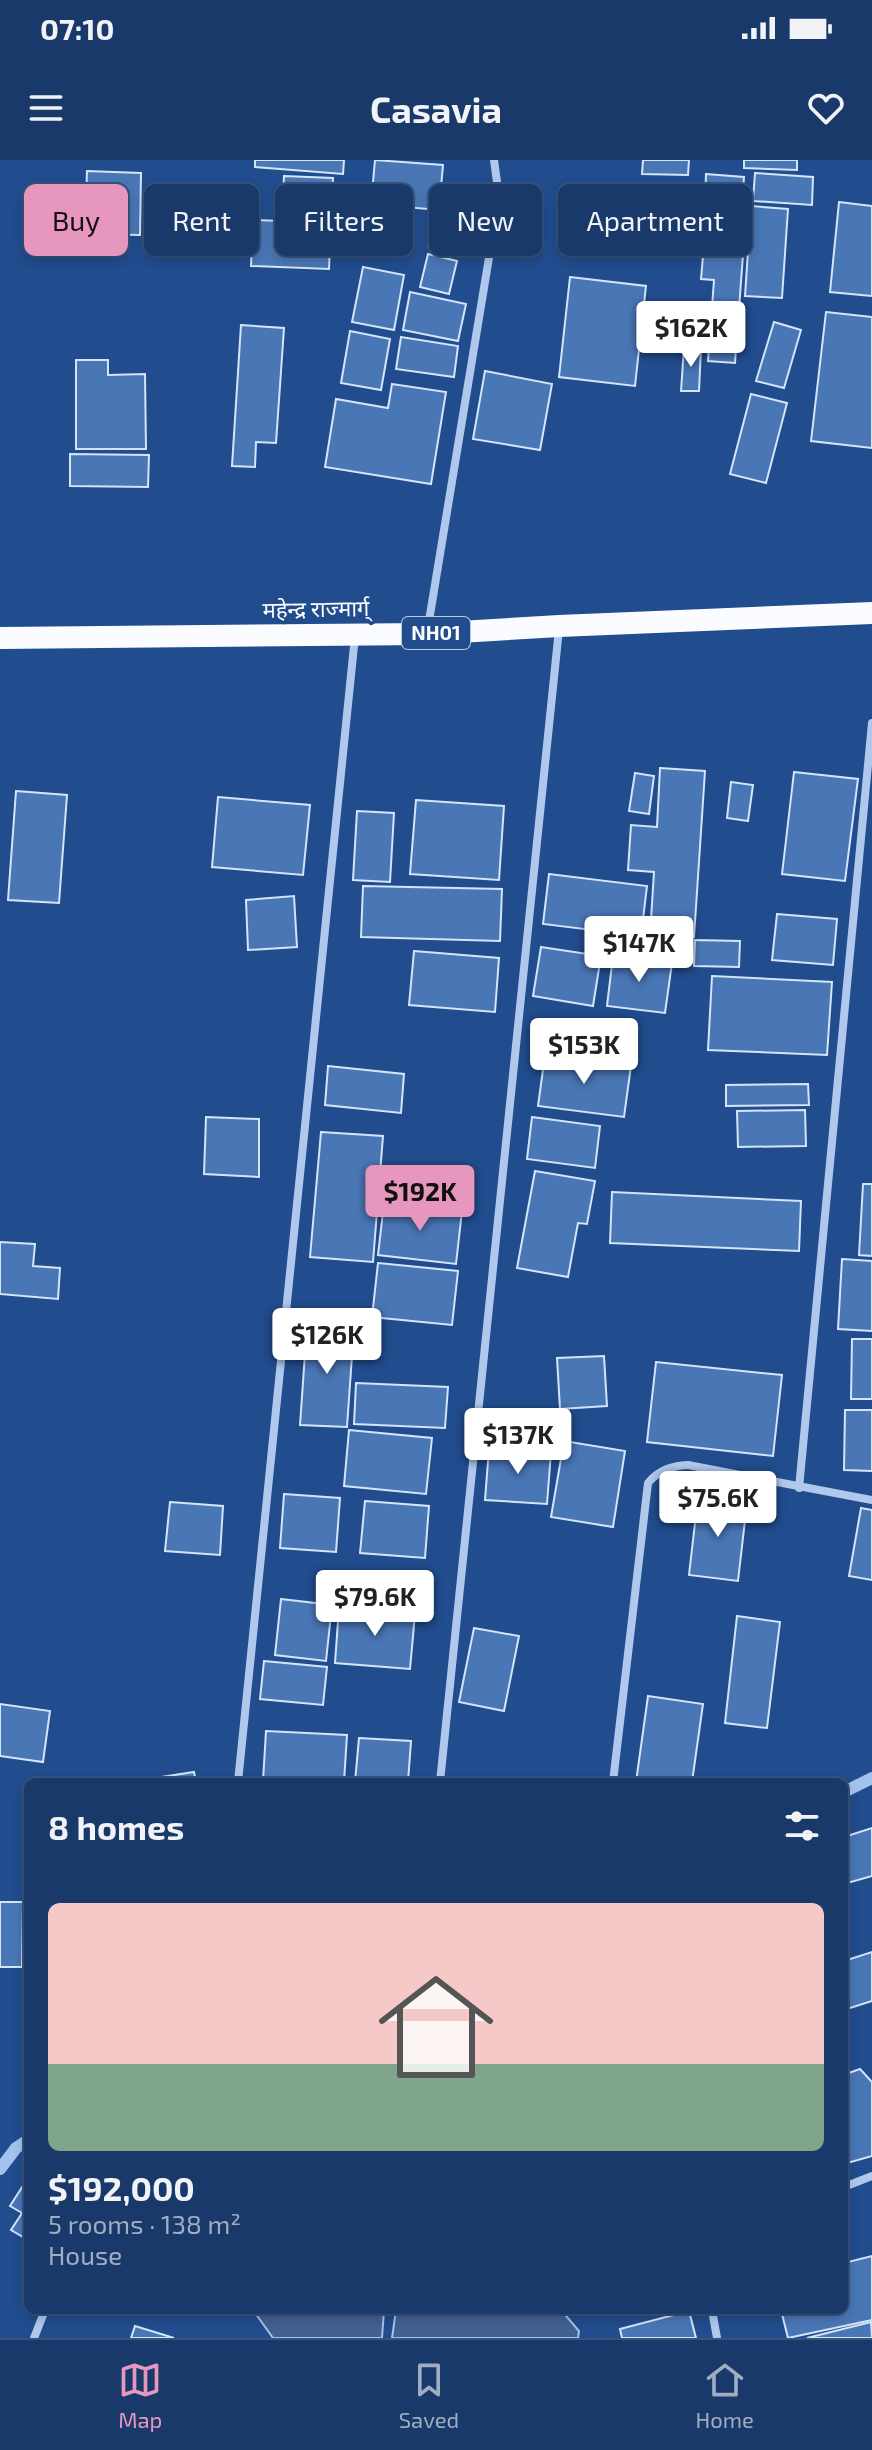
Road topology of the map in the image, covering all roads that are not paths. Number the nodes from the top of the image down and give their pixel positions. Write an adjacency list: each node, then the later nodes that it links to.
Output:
1 (494, 160): 4 (street)
2 (872, 613): 3 (highway, महेन्द्र राज्मार्ग् / NH01)
3 (559, 626): 4 (highway, महेन्द्र राज्मार्ग् / NH01); 11 (street)
4 (426, 634): 5 (highway, महेन्द्र राज्मार्ग् / NH01)
5 (355, 635): 6 (highway, महेन्द्र राज्मार्ग् / NH01); 10 (street)
6 (0, 638)
7 (872, 723): 8 (street)
8 (799, 1488): 9 (street); 12 (street)
9 (872, 1500)
10 (238, 1778)
11 (440, 1778)
12 (613, 1778)
13 (872, 2176): 14 (street)
14 (848, 2185)
15 (43, 2314): 17 (street)
16 (713, 2314): 18 (street)
17 (34, 2338)
18 (717, 2338)

